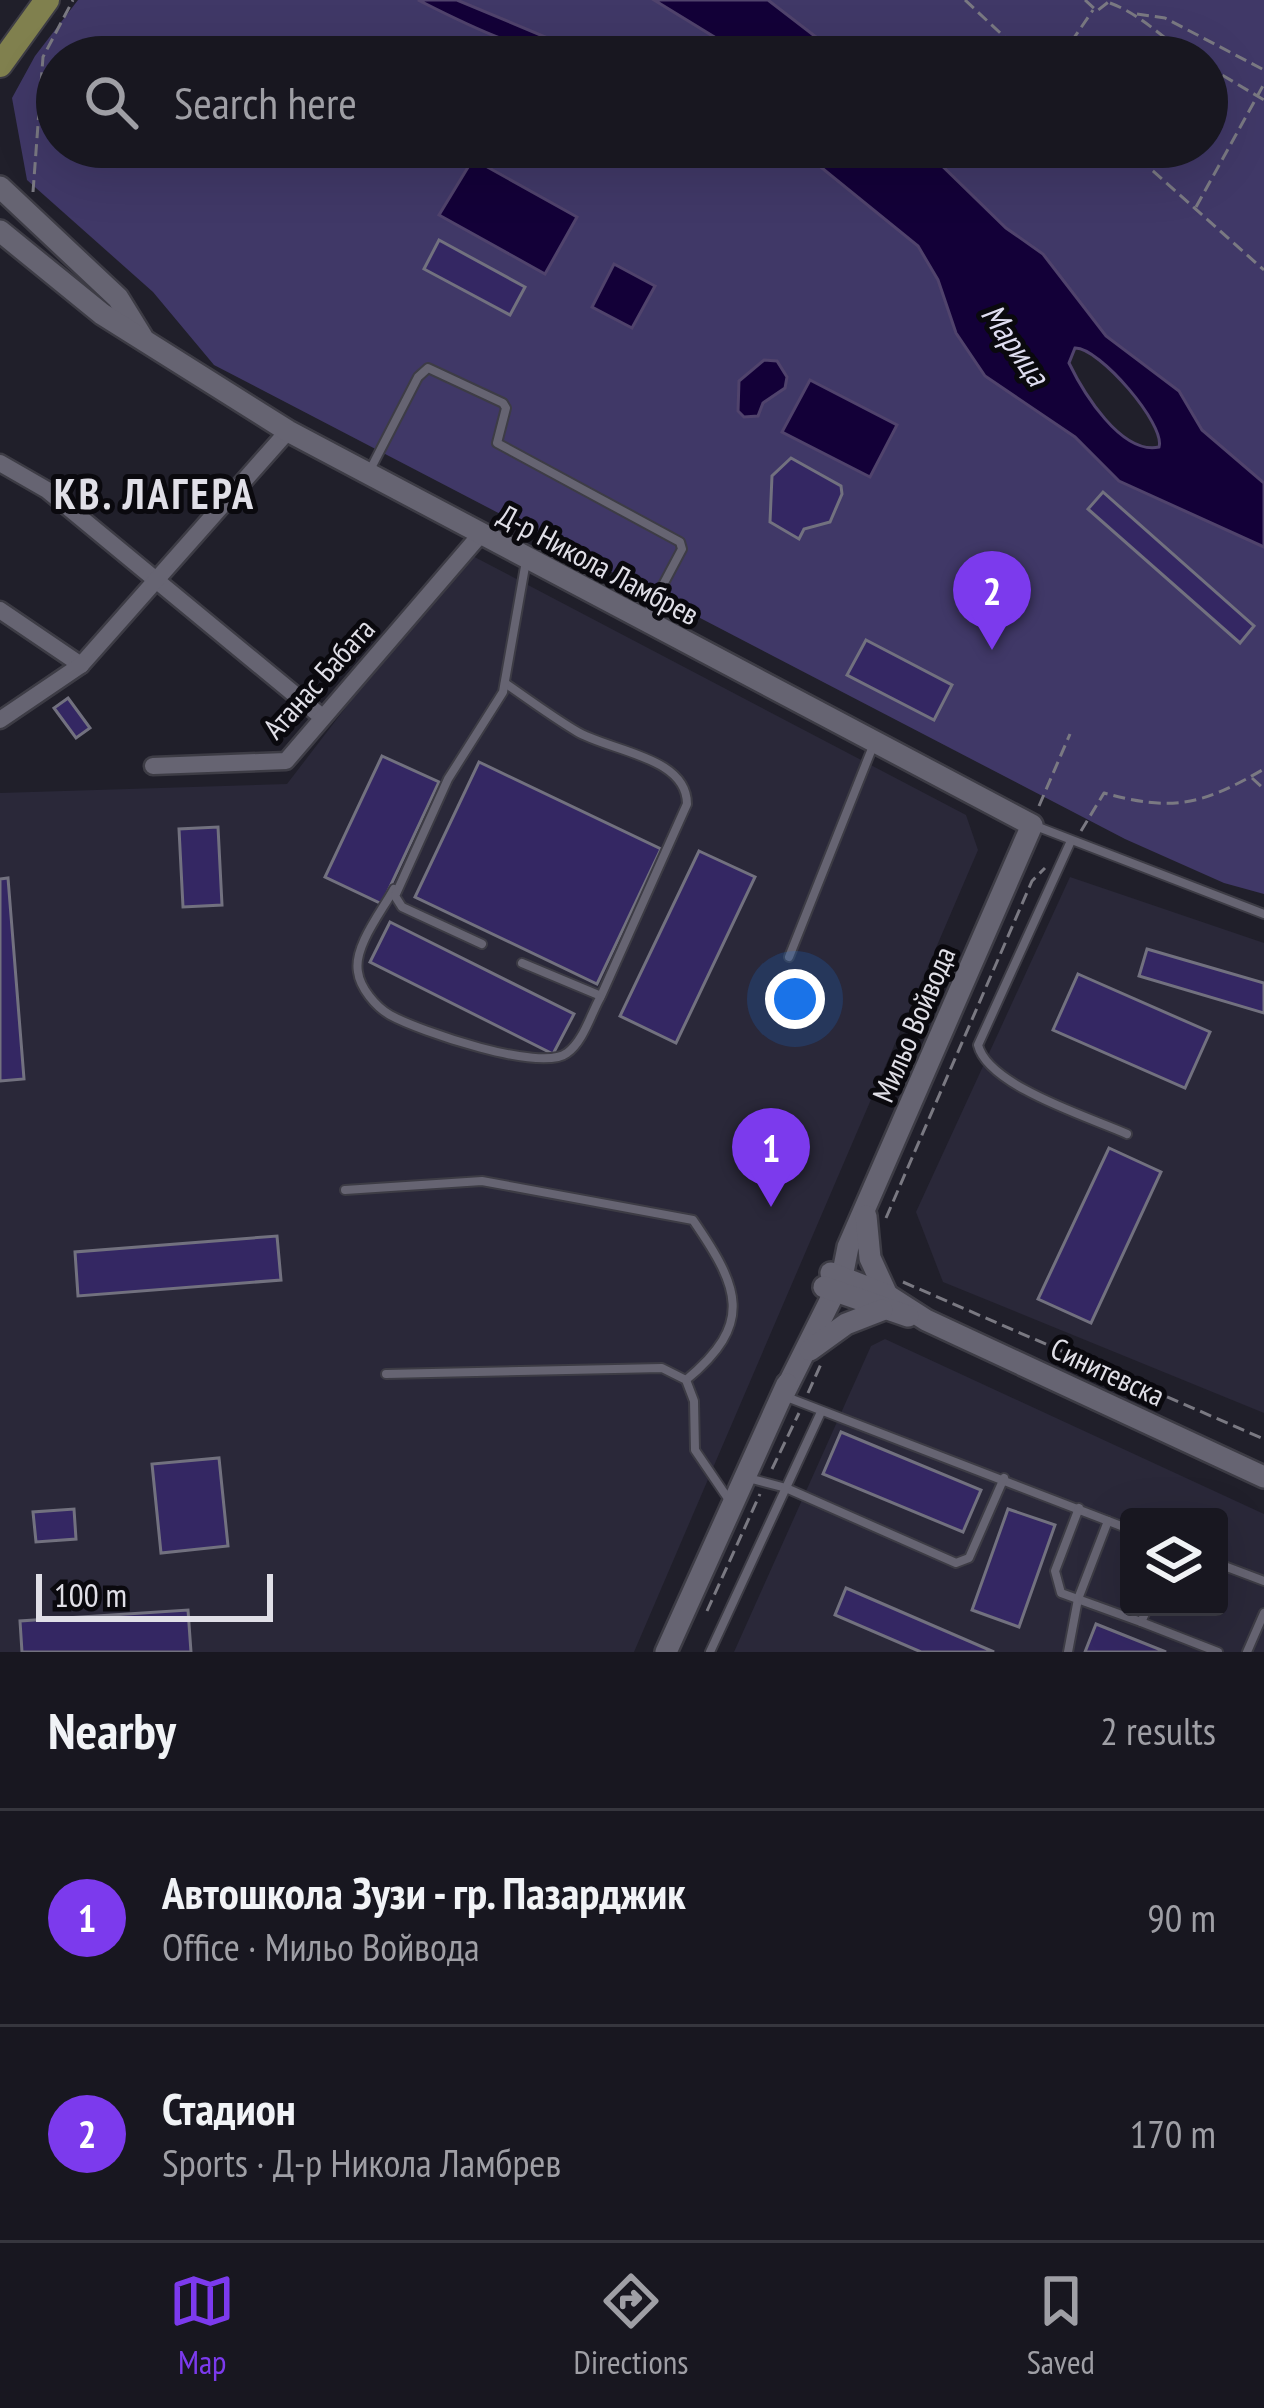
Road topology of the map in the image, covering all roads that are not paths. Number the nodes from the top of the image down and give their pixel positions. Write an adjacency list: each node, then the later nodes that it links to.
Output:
1 (47, 0): 2 (main road)
2 (2, 69)
3 (0, 187): 5 (street, Д-р Никола Ламбрев)
4 (0, 231): 5 (street, Д-р Никола Ламбрев)
5 (146, 342): 6 (street, Д-р Никола Ламбрев)
6 (288, 431): 8 (street, Д-р Никола Ламбрев); 11 (street)
7 (0, 464): 11 (street)
8 (367, 475): 9 (street, Д-р Никола Ламбрев); 13 (lane)
9 (480, 535): 10 (street, Д-р Никола Ламбрев); 16 (street, Атанас Бабата)
10 (526, 560): 13 (street, Д-р Никола Ламбрев); 15 (lane)
11 (158, 578): 14 (street); 16 (street)
12 (0, 610): 14 (street)
13 (643, 622): 18 (street, Д-р Никола Ламбрев)
14 (81, 665): 17 (street)
15 (505, 683): 22 (lane); 27 (lane)
16 (322, 717): 19 (street, Атанас Бабата)
17 (0, 720)
18 (873, 745): 20 (street, Д-р Никола Ламбрев); 25 (lane)
19 (153, 766)
20 (1031, 825): 21 (lane); 30 (street, Мильо Войвода)
21 (1070, 843): 23 (lane); 28 (lane)
22 (397, 884): 24 (lane); 27 (lane)
23 (1264, 914)
24 (482, 944)
25 (789, 957)
26 (522, 963): 27 (lane)
27 (601, 996)
28 (1127, 1134)
29 (346, 1190): 35 (lane)
30 (875, 1215): 31 (street, Мильо Войвода); 32 (street)
31 (832, 1282): 32 (street, Синитевска); 33 (street, Мильо Войвода); 36 (street, Мильо Войвода)
32 (888, 1292): 33 (street); 38 (street, Синитевска)
33 (805, 1354): 36 (street, Мильо Войвода)
34 (386, 1375): 35 (lane)
35 (686, 1380): 42 (lane)
36 (783, 1395): 37 (lane); 39 (street, Мильо Войвода)
37 (821, 1412): 40 (lane); 41 (lane)
38 (1264, 1477)
39 (747, 1478): 41 (lane); 42 (street, Мильо Войвода)
40 (1004, 1478): 41 (lane); 43 (lane)
41 (787, 1488): 53 (lane)
42 (734, 1505): 52 (street, Мильо Войвода)
43 (1079, 1508): 44 (lane); 48 (lane)
44 (1108, 1521): 45 (lane); 48 (lane)
45 (1120, 1526)
46 (1228, 1567): 47 (lane)
47 (1264, 1581)
48 (1078, 1599): 51 (lane); 54 (lane)
49 (1264, 1613): 56 (lane)
50 (1144, 1616): 51 (lane)
51 (1141, 1622): 55 (lane)
52 (666, 1652)
53 (710, 1652)
54 (1068, 1652)
55 (1218, 1652)
56 (1247, 1652)

